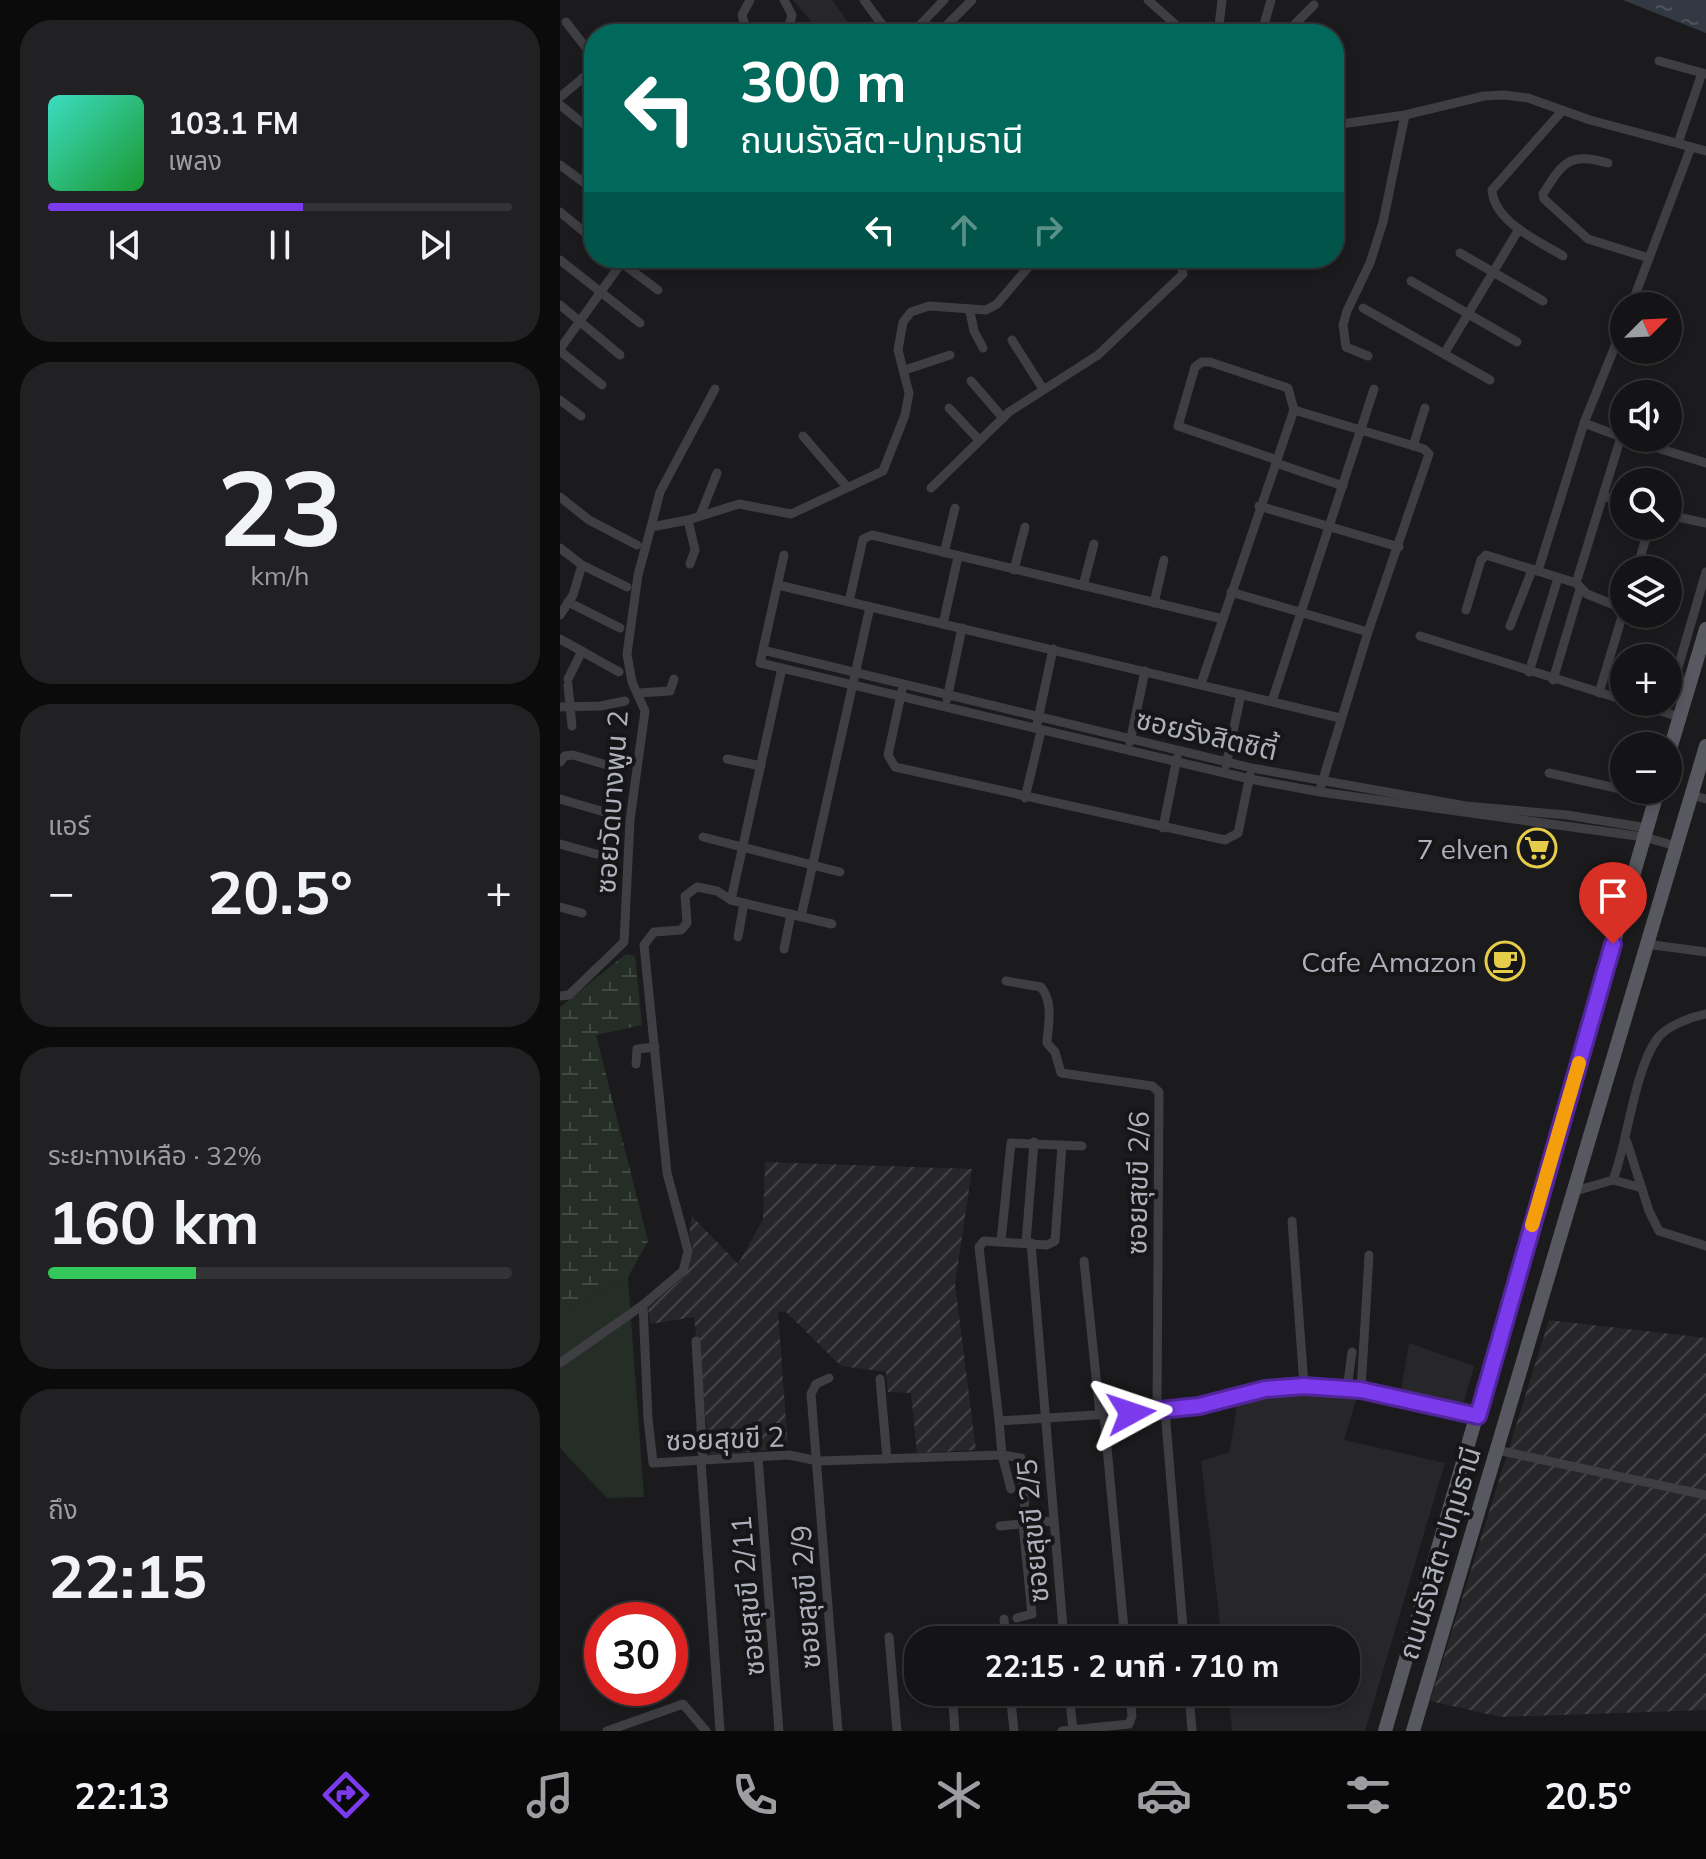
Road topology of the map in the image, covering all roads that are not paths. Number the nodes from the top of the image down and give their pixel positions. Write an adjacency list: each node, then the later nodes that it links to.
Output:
1 (784, 0): 12 (street)
2 (864, 0): 13 (street)
3 (944, 0): 14 (street)
4 (972, 0): 15 (street)
5 (1148, 0): 16 (street)
6 (1222, 0): 17 (street)
7 (1271, 0): 18 (street)
8 (744, 1): 11 (street)
9 (1314, 5): 19 (street)
10 (566, 22): 20 (street)
11 (744, 24)
12 (790, 24)
13 (882, 24)
14 (921, 24)
15 (948, 24)
16 (1175, 24)
17 (1219, 24)
18 (1264, 24)
19 (1295, 24)
20 (584, 45)
21 (1659, 61): 22 (street)
22 (1704, 74): 30 (street)
23 (582, 78): 24 (street)
24 (562, 91)
25 (560, 105): 29 (street)
26 (1562, 111): 27 (street); 30 (street); 37 (street)
27 (1405, 115): 28 (street); 66 (street)
28 (1344, 124)
29 (584, 128)
30 (1678, 143): 31 (street)
31 (1691, 147): 32 (street); 41 (street)
32 (1706, 151)
33 (1608, 163): 41 (street)
34 (560, 165): 35 (street)
35 (584, 183)
36 (560, 212): 38 (street)
37 (1519, 229): 40 (street); 47 (street)
38 (584, 232)
39 (1460, 253): 47 (street)
40 (1563, 256)
41 (1649, 258): 51 (street)
42 (560, 260): 50 (street)
43 (616, 268): 50 (street)
44 (631, 268): 49 (street)
45 (1025, 268): 55 (street)
46 (1182, 268): 73 (street)
47 (1495, 273): 52 (street); 56 (street)
48 (1411, 281): 56 (street)
49 (658, 290)
50 (600, 291): 57 (street); 58 (street)
51 (1636, 292)
52 (1543, 301)
53 (560, 305): 57 (street)
54 (1363, 308): 63 (street)
55 (970, 314): 61 (street); 68 (street)
56 (1469, 314): 60 (street); 63 (street)
57 (579, 320): 62 (street); 64 (street)
58 (640, 323)
59 (1012, 340): 73 (street)
60 (1517, 342)
61 (983, 348)
62 (560, 350): 71 (street)
63 (1444, 354): 69 (street)
64 (620, 355)
65 (950, 355): 68 (street)
66 (1368, 356)
67 (1610, 359): 81 (street)
68 (906, 370): 93 (street)
69 (1490, 380)
70 (971, 381): 80 (street)
71 (602, 385)
72 (715, 389): 105 (street, ซอยวัดบางพูน 2)
73 (1043, 389): 80 (street)
74 (1374, 389): 82 (street)
75 (560, 400): 79 (street)
76 (949, 408): 85 (street)
77 (1425, 408): 86 (street)
78 (1294, 410): 82 (street); 89 (street); 89 (street)
79 (581, 416)
80 (1003, 418): 85 (street)
81 (1584, 423): 83 (street); 118 (street)
82 (1361, 431): 86 (street); 92 (street)
83 (1610, 432)
84 (803, 436): 93 (street)
85 (979, 440): 94 (street)
86 (1413, 446): 109 (street)
87 (1618, 452): 95 (street)
88 (1671, 452): 90 (street)
89 (1277, 462): 92 (street); 98 (street)
90 (1706, 463)
91 (717, 473): 100 (street)
92 (1343, 486): 104 (street)
93 (847, 487): 100 (street)
94 (931, 488)
95 (1604, 496): 97 (street); 123 (street)
96 (560, 497): 108 (street)
97 (1610, 498)
98 (1259, 506): 104 (street); 125 (street)
99 (955, 508): 111 (street)
100 (700, 516): 103 (street)
101 (1682, 518): 102 (street)
102 (1706, 523)
103 (689, 524): 105 (street); 115 (street)
104 (1329, 526): 109 (street); 132 (street)
105 (651, 527): 158 (street, ซอยวัดบางพูน 2)
106 (1025, 527): 117 (street)
107 (1094, 544): 122 (street)
108 (637, 545)
109 (1399, 547): 140 (street)
110 (560, 548): 116 (street)
111 (944, 553): 113 (street); 126 (street)
112 (784, 555): 121 (street)
113 (958, 557): 117 (street); 134 (street)
114 (1164, 560): 128 (street)
115 (690, 564)
116 (582, 565): 124 (street); 130 (street)
117 (1014, 570): 122 (street)
118 (1535, 571): 120 (street); 131 (street); 135 (street)
119 (1706, 572): 151 (street)
120 (1558, 578): 123 (street); 150 (street)
121 (778, 585): 126 (street); 144 (street)
122 (1083, 586): 128 (street)
123 (1578, 586): 127 (street); 153 (street)
124 (627, 587)
125 (1231, 592): 132 (street); 133 (street)
126 (849, 602): 129 (street)
127 (1610, 602)
128 (1154, 603): 133 (street)
129 (870, 607): 134 (street); 149 (street)
130 (563, 608): 136 (street)
131 (1466, 610)
132 (1300, 612): 140 (street); 165 (street)
133 (1223, 619): 155 (street)
134 (943, 624): 137 (street)
135 (1510, 626)
136 (620, 628)
137 (962, 628): 143 (street); 162 (street)
138 (1618, 628): 159 (street)
139 (1706, 629): 157 (main road)
140 (1368, 632): 169 (street)
141 (1420, 636): 150 (street)
142 (560, 639): 145 (street)
143 (1053, 649): 147 (street); 168 (street)
144 (763, 650): 146 (street, ซอยรังสิตซิตี้); 149 (street, ซอยรังสิตซิตี้)
145 (582, 651): 148 (street); 166 (street)
146 (782, 668): 156 (street, ซอยรังสิตซิตี้); 179 (street)
147 (1145, 671): 155 (street); 172 (street)
148 (619, 672)
149 (856, 672): 154 (street, ซอยรังสิตซิตี้); 156 (street)
150 (1529, 672): 153 (street)
151 (1682, 673)
152 (674, 679): 158 (street)
153 (1553, 680): 159 (street)
154 (903, 684): 161 (street); 162 (street, ซอยรังสิตซิตี้)
155 (1201, 684): 160 (street)
156 (853, 685): 161 (street, ซอยรังสิตซิตี้); 200 (street)
157 (1682, 690)
158 (638, 693): 209 (street, ซอยวัดบางพูน 2)
159 (1599, 693): 163 (street)
160 (1241, 694): 165 (street); 181 (street)
161 (901, 696): 167 (street, ซอยรังสิตซิตี้); 188 (street)
162 (947, 696): 167 (street); 168 (street, ซอยรังสิตซิตี้)
163 (1610, 696)
164 (625, 701): 166 (street)
165 (1272, 701): 169 (street)
166 (565, 707): 170 (street)
167 (945, 707): 171 (street, ซอยรังสิตซิตี้)
168 (1039, 718): 171 (street); 172 (street, ซอยรังสิตซิตี้)
169 (1340, 718): 184 (street)
170 (572, 726)
171 (1038, 730): 175 (street, ซอยรังสิตซิตี้); 188 (street)
172 (1130, 739): 174 (street, ซอยรังสิตซิตี้); 175 (street)
173 (1706, 746): 187 (main road, ถนนรังสิต-ปทุมธานี)
174 (1179, 751): 178 (street); 181 (street, ซอยรังสิตซิตี้)
175 (1127, 752): 178 (street, ซอยรังสิตซิตี้)
176 (727, 759): 179 (street)
177 (560, 762): 180 (street)
178 (1175, 763): 181 (street, ซอยรังสิตซิตี้); 193 (street)
179 (761, 766): 198 (street)
180 (617, 768)
181 (1225, 768): 182 (street, ซอยรังสิตซิตี้)
182 (1251, 773): 184 (street, ซอยรังสิตซิตี้); 186 (street, ซอยรังสิตซิตี้); 193 (street)
183 (1549, 773): 185 (street)
184 (1322, 781): 186 (street); 194 (street, ซอยรังสิตซิตี้)
185 (1610, 785)
186 (1320, 792): 194 (street, ซอยรังสิตซิตี้)
187 (1691, 795): 190 (street); 197 (main road, ถนนรังสิต-ปทุมธานี)
188 (1025, 798): 193 (street)
189 (560, 799): 192 (street)
190 (1706, 799)
191 (1654, 804): 194 (main road, ถนนรังสิต-ปทุมธานี)
192 (608, 813)
193 (1163, 828)
194 (1646, 832): 197 (street); 242 (main road, ถนนรังสิต-ปทุมธานี)
195 (703, 837): 198 (street)
196 (560, 844): 199 (street)
197 (1676, 846): 210 (main road, ถนนรังสิต-ปทุมธานี)
198 (743, 847): 200 (street); 202 (street)
199 (596, 854)
200 (813, 865): 201 (street); 206 (street)
201 (840, 872)
202 (731, 900): 203 (street); 209 (street)
203 (744, 903): 206 (street); 208 (street)
204 (560, 907): 205 (street)
205 (582, 913)
206 (796, 916): 207 (street); 211 (street)
207 (832, 924)
208 (738, 937)
209 (634, 944): 214 (street); 216 (street)
210 (1646, 944): 212 (street); 224 (main road, ถนนรังสิต-ปทุมธานี)
211 (784, 949)
212 (1706, 952)
213 (1006, 981): 240 (street, ซอยสุขขี 2/6)
214 (560, 996)
215 (1706, 1014): 219 (street)
216 (653, 1047): 217 (street); 231 (street)
217 (636, 1064)
218 (1034, 1142): 220 (street); 226 (street); 227 (street, ซอยสุขขี 2/5)
219 (1627, 1142): 222 (street); 223 (street)
220 (1062, 1145): 221 (street); 227 (street)
221 (1082, 1146)
222 (1613, 1180): 223 (street); 224 (street)
223 (1642, 1188): 228 (street)
224 (1572, 1192): 245 (main road, ถนนรังสิต-ปทุมธานี)
225 (1292, 1221): 237 (street)
226 (1001, 1241): 227 (street); 244 (street)
227 (1029, 1243): 243 (street, ซอยสุขขี 2/5)
228 (1706, 1246)
229 (1369, 1255): 239 (street)
230 (1084, 1261): 241 (street)
231 (643, 1305): 234 (street); 249 (street, ซอยสุขขี 2)
232 (696, 1341): 249 (street)
233 (1352, 1352): 238 (street)
234 (560, 1363)
235 (829, 1378): 250 (street, ซอยสุขขี 2/9)
236 (880, 1379): 248 (street)
237 (1304, 1386): 238 (street); 240 (street)
238 (1347, 1389): 239 (street)
239 (1361, 1390): 242 (street)
240 (1161, 1410): 241 (street); 261 (street)
241 (1102, 1415): 243 (street); 260 (street)
242 (1478, 1416): 278 (main road, ถนนรังสิต-ปทุมธานี)
243 (1045, 1419): 244 (street); 253 (street, ซอยสุขขี 2/5)
244 (999, 1421): 246 (street)
245 (1497, 1450): 252 (street); 279 (main road, ถนนรังสิต-ปทุมธานี)
246 (1002, 1455): 248 (street, ซอยสุขขี 2); 251 (street); 254 (street)
247 (758, 1457): 249 (street, ซอยสุขขี 2); 250 (street, ซอยสุขขี 2); 272 (street, ซอยสุขขี 2/11)
248 (887, 1459): 250 (street, ซอยสุขขี 2)
249 (702, 1461): 271 (street)
250 (818, 1461): 273 (street, ซอยสุขขี 2/9)
251 (1011, 1489)
252 (1706, 1495)
253 (1053, 1521): 254 (street); 259 (street, ซอยสุขขี 2/5)
254 (1024, 1524): 255 (street); 256 (street)
255 (1000, 1526)
256 (1017, 1618)
257 (1004, 1619): 258 (street)
258 (1005, 1626)
259 (1063, 1626)
260 (1124, 1626)
261 (1183, 1626)
262 (889, 1637): 274 (street)
263 (953, 1706): 275 (street)
264 (1011, 1706): 276 (street)
265 (1068, 1706): 268 (street)
266 (1131, 1706): 268 (street)
267 (1190, 1706): 277 (street)
268 (1067, 1730)
269 (607, 1731): 270 (street)
270 (706, 1731)
271 (720, 1731)
272 (779, 1731)
273 (838, 1731)
274 (897, 1731)
275 (955, 1731)
276 (1014, 1731)
277 (1192, 1731)
278 (1385, 1731)
279 (1413, 1731)

